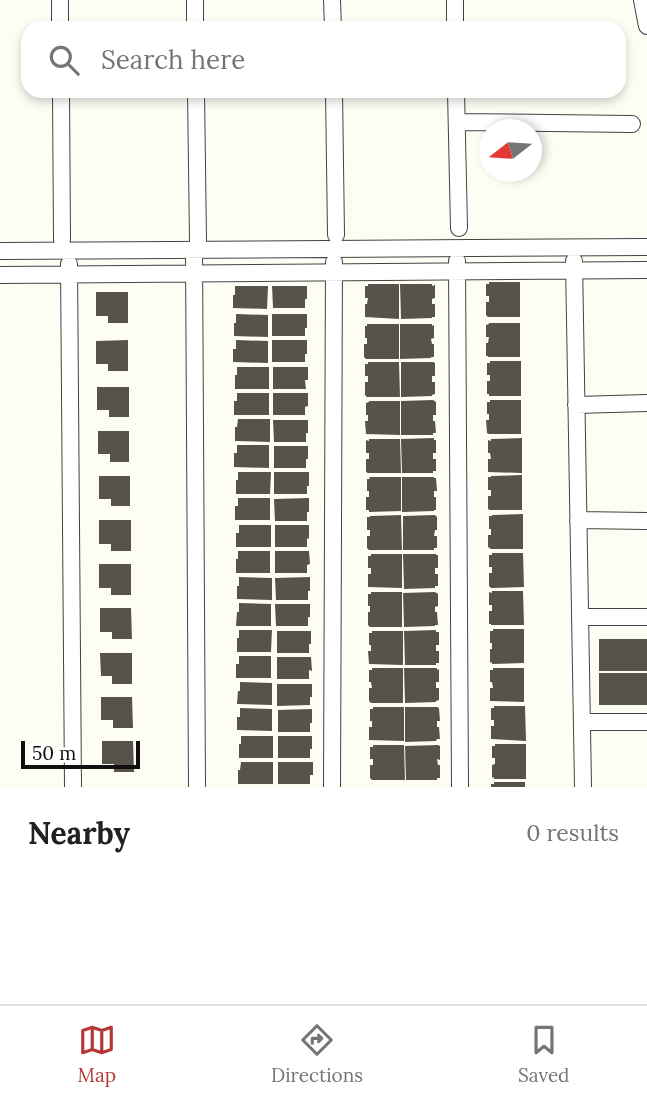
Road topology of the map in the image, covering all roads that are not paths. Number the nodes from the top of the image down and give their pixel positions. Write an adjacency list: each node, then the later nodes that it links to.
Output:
1 (60, 0): 6 (street)
2 (195, 0): 7 (street)
3 (332, 0): 8 (street)
4 (455, 0): 9 (street)
5 (642, 0): 10 (street)
6 (60, 21)
7 (195, 21)
8 (333, 21)
9 (455, 21)
10 (647, 26)
11 (61, 98): 19 (street)
12 (196, 98): 20 (street)
13 (334, 98): 18 (street)
14 (456, 98): 15 (street)
15 (457, 122): 16 (street); 17 (street)
16 (632, 124)
17 (459, 228)
18 (335, 242): 20 (street); 22 (street); 28 (street)
19 (65, 245): 20 (street); 24 (street); 29 (street)
20 (196, 246): 30 (street)
21 (647, 247): 23 (street)
22 (457, 248): 23 (street); 27 (street)
23 (574, 248): 26 (street)
24 (0, 251)
25 (647, 270): 26 (street)
26 (574, 271): 27 (street); 33 (street)
27 (457, 272): 28 (street); 43 (street)
28 (334, 273): 30 (street); 42 (street)
29 (69, 274): 30 (street); 31 (street); 40 (street)
30 (194, 274): 41 (street)
31 (0, 275)
32 (647, 403): 33 (street)
33 (576, 405): 34 (street)
34 (578, 520): 35 (street); 36 (street)
35 (647, 521)
36 (580, 617): 37 (street); 38 (street)
37 (647, 617)
38 (582, 722): 39 (street); 44 (street)
39 (647, 722)
40 (73, 787)
41 (197, 787)
42 (332, 787)
43 (460, 787)
44 (583, 787)

